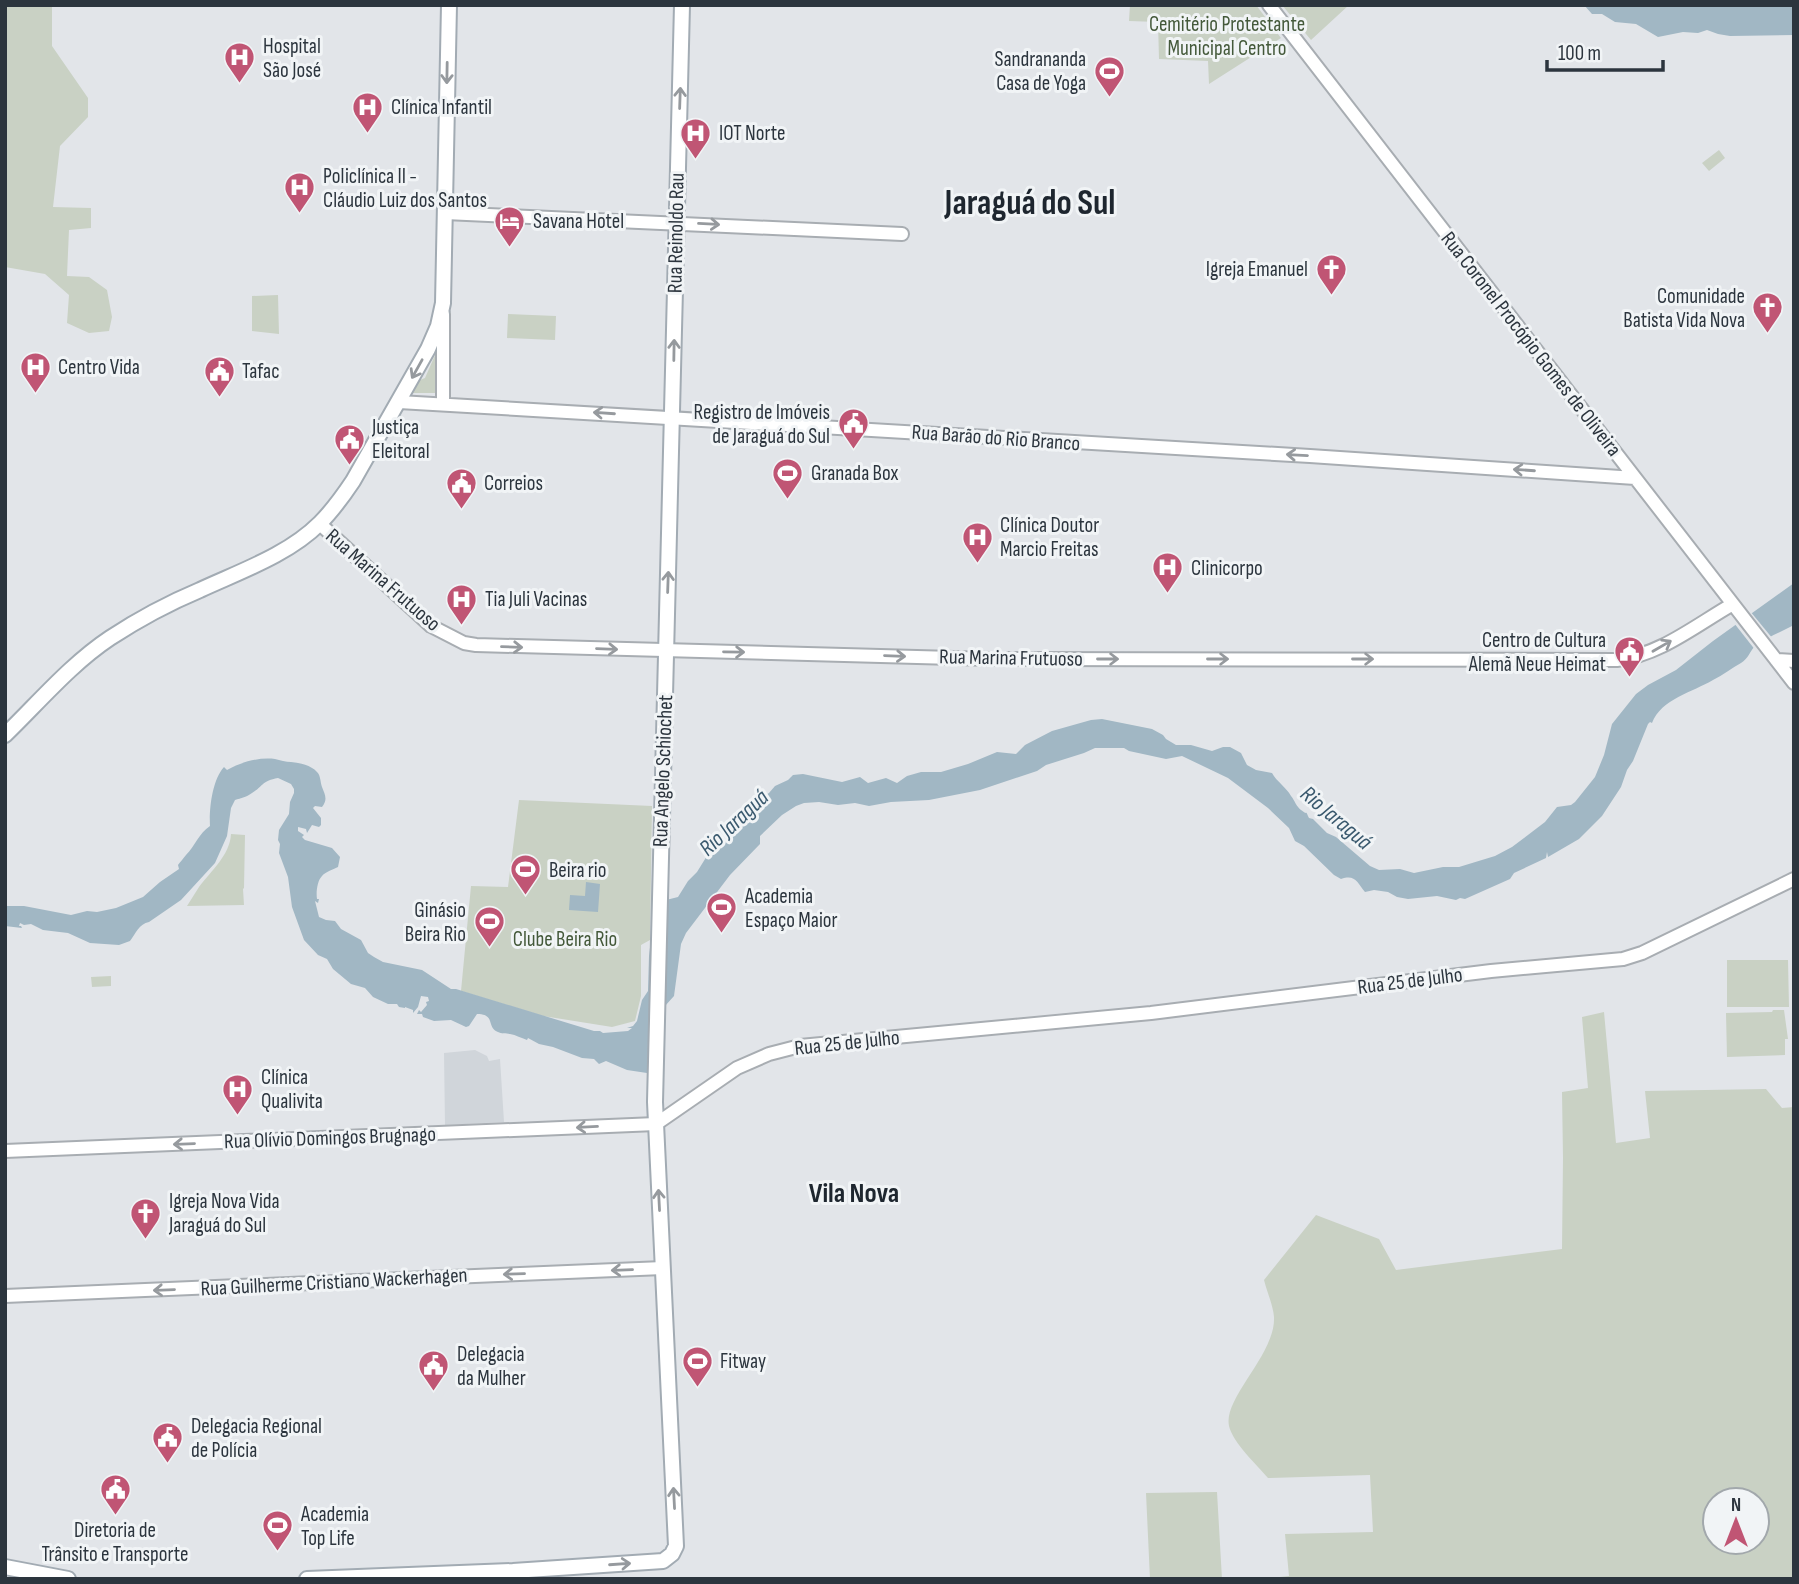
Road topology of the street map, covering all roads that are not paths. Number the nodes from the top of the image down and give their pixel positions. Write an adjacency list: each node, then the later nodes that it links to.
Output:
1 (449, 5): 4 (main road, one-way to 4)
2 (682, 5): 5 (main road, Rua Reinoldo Rau, one-way to 2)
3 (1269, 5): 11 (street, Rua Coronel Procópio Gomes de Oliveira)
4 (445, 214): 5 (street); 7 (main road)
5 (677, 223): 6 (street, one-way to 6); 10 (main road, Rua Reinoldo Rau, one-way to 5)
6 (902, 234)
7 (443, 303): 8 (main road, one-way to 8); 9 (street)
8 (399, 402): 9 (street, Rua Barão do Rio Branco); 14 (main road)
9 (443, 404): 10 (street, Rua Barão do Rio Branco, one-way to 9)
10 (672, 418): 12 (street, Rua Barão do Rio Branco, one-way to 10); 16 (main road, Rua Angelo Schiochet, one-way to 10)
11 (1615, 453): 12 (street); 13 (street, Rua Coronel Procópio Gomes de Oliveira)
12 (1592, 475): 13 (street, Rua Barão do Rio Branco)
13 (1635, 478): 15 (street, Rua Coronel Procópio Gomes de Oliveira)
14 (320, 524): 16 (street, Rua Marina Frutuoso, one-way to 16); 20 (main road)
15 (1736, 608): 16 (street, Rua Marina Frutuoso, one-way to 15); 17 (street, Rua Coronel Procópio Gomes de Oliveira)
16 (666, 651): 22 (main road, Rua Angelo Schiochet)
17 (1773, 657): 18 (street); 19 (street, Rua Coronel Procópio Gomes de Oliveira)
18 (1794, 661)
19 (1794, 683)
20 (5, 736)
21 (1794, 879): 22 (street, Rua 25 de Julho)
22 (656, 1124): 23 (street, Rua Olívio Domingos Brugnago, one-way to 23); 24 (main road, one-way to 22)
23 (5, 1151)
24 (663, 1268): 25 (street, Rua Guilherme Cristiano Wackerhagen, one-way to 25); 28 (main road, one-way to 24)
25 (5, 1296)
26 (5, 1567): 27 (main road)
27 (68, 1579)
28 (307, 1579)

